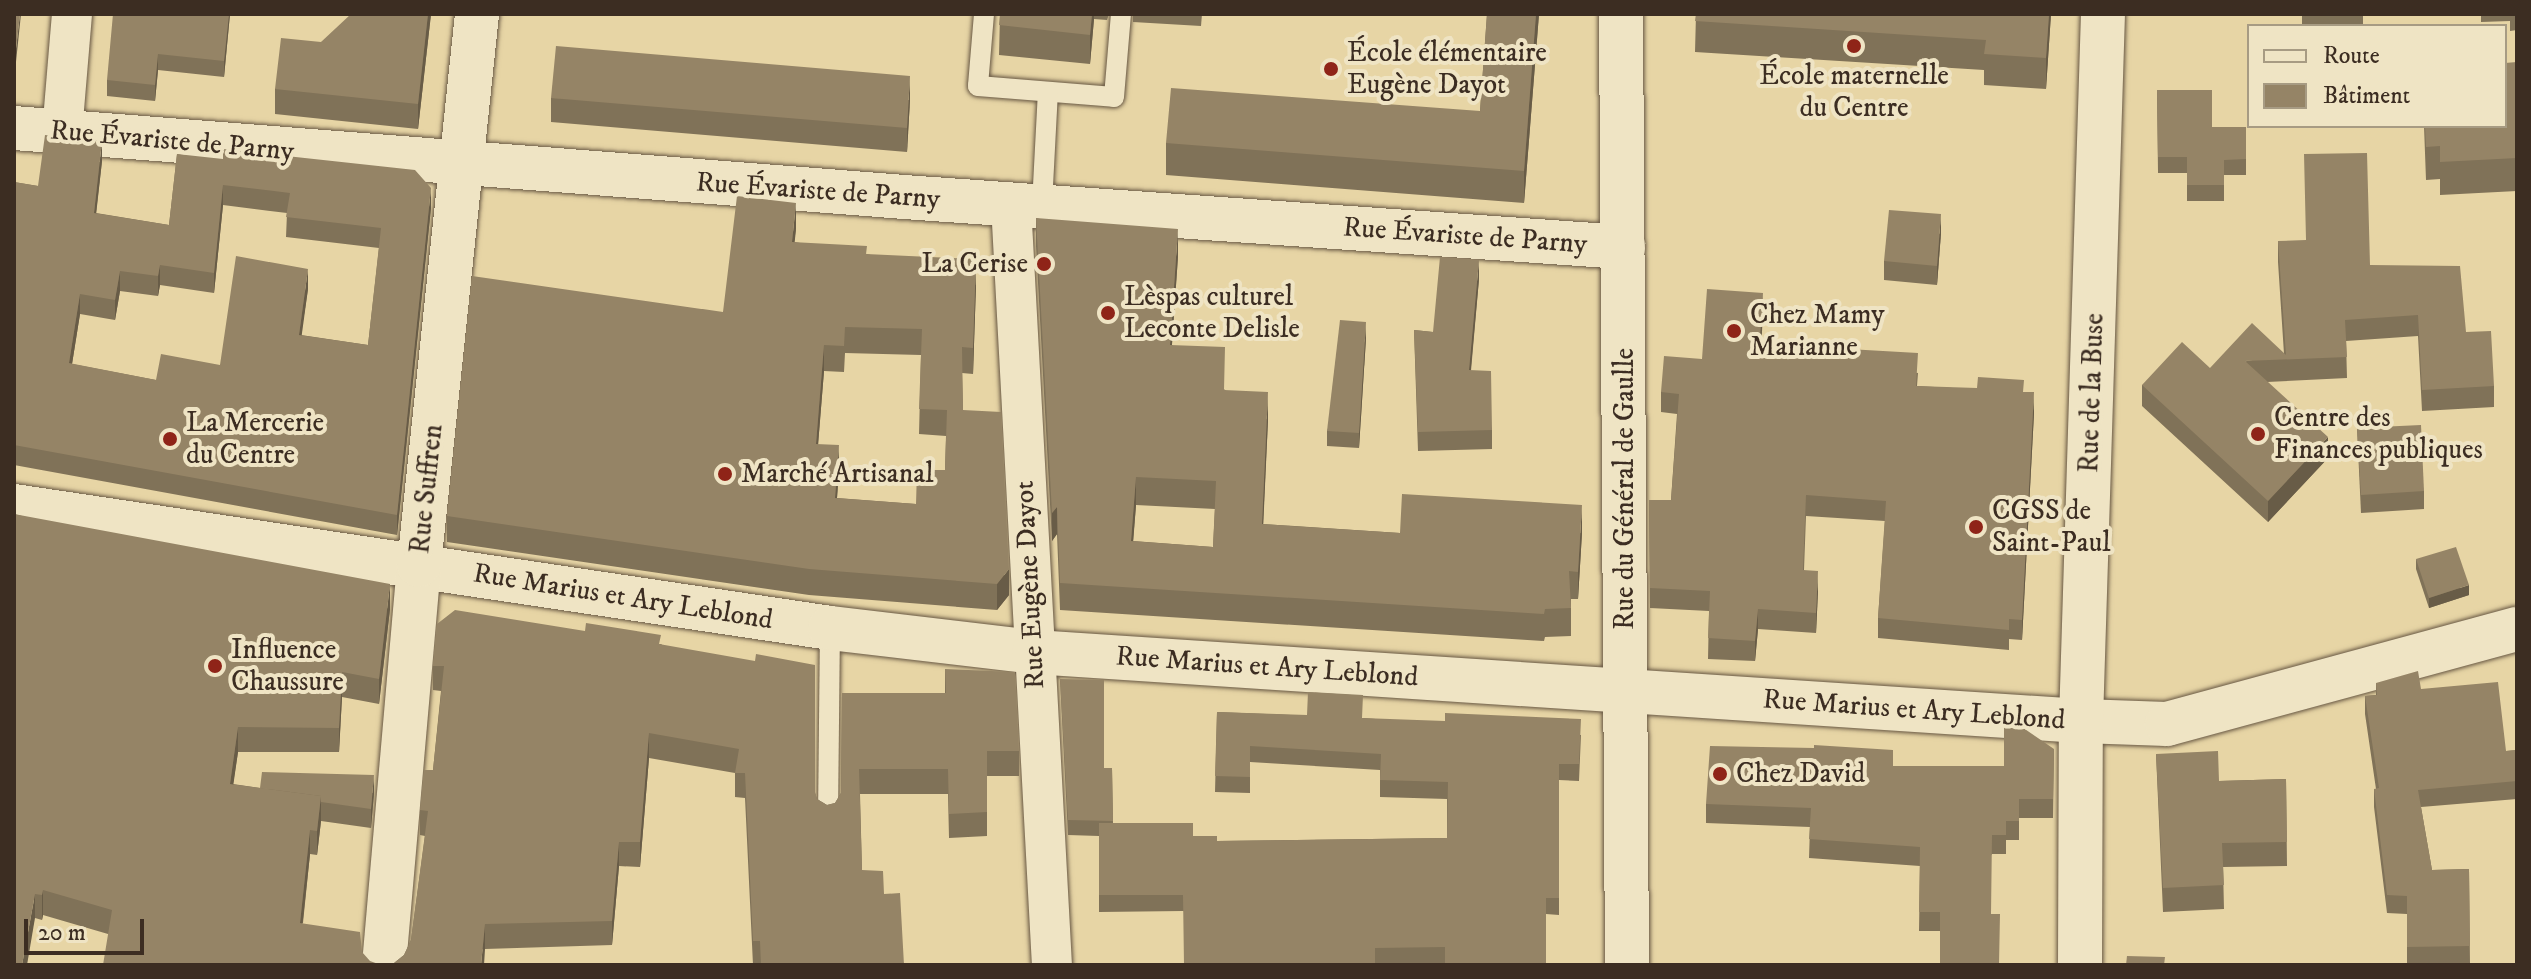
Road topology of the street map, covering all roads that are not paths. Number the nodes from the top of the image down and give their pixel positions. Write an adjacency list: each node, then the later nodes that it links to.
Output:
1 (72, 14): 9 (street)
2 (477, 14): 10 (street, Rue Suffren)
3 (984, 14): 7 (lane)
4 (1121, 14): 7 (lane)
5 (1621, 14): 12 (street, Rue du Général de Gaulle)
6 (2103, 14): 19 (street, Rue de la Buse)
7 (1048, 92): 11 (lane)
8 (14, 128): 9 (street, Rue Évariste de Parny)
9 (62, 133): 10 (street, Rue Évariste de Parny)
10 (464, 163): 11 (street, Rue Évariste de Parny); 14 (street, Rue Suffren)
11 (1026, 205): 12 (street, Rue Évariste de Parny); 17 (street, Rue Eugène Dayot)
12 (1623, 247): 18 (street, Rue du Général de Gaulle)
13 (14, 506): 14 (street, Rue Marius et Ary Leblond)
14 (419, 565): 15 (street, Rue Marius et Ary Leblond); 21 (street, Rue Suffren)
15 (830, 628): 17 (street, Rue Marius et Ary Leblond); 20 (lane)
16 (2517, 629): 19 (street, Rue Marius et Ary Leblond)
17 (1034, 652): 18 (street, Rue Marius et Ary Leblond); 22 (street, Rue Eugène Dayot)
18 (1626, 691): 19 (street, Rue Marius et Ary Leblond); 23 (street, Rue du Général de Gaulle)
19 (2081, 721): 24 (street, Rue de la Buse)
20 (828, 817)
21 (384, 965)
22 (1052, 965)
23 (1627, 965)
24 (2080, 965)

